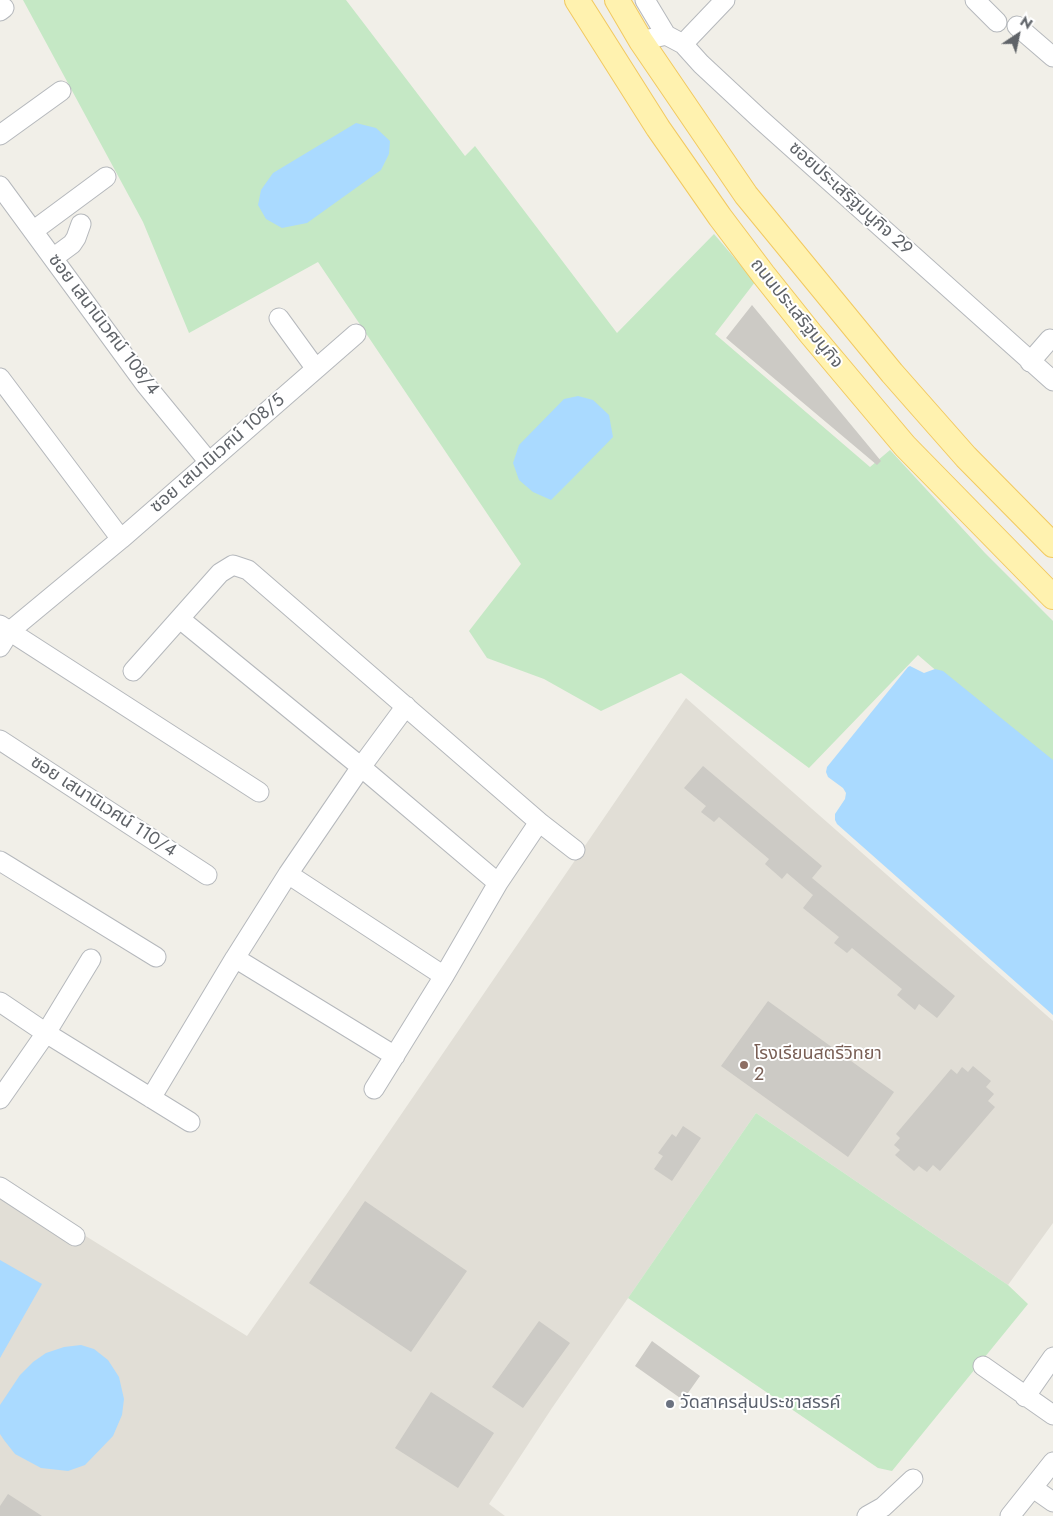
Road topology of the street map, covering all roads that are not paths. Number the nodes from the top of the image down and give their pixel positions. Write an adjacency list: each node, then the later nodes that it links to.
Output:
1 (577, 0): 29 (main road, ถนนประเสริฐมนูกิจ)
2 (616, 0): 9 (main road, ถนนประเสริฐมนูกิจ)
3 (645, 0): 8 (street)
4 (725, 0): 10 (street)
5 (975, 0): 6 (street)
6 (997, 22)
7 (1017, 26): 11 (street)
8 (666, 35): 9 (street); 10 (street, ซอยประเสริฐมนูกิจ 29)
9 (641, 41): 28 (main road, ถนนประเสริฐมนูกิจ)
10 (683, 44): 22 (street, ซอยประเสริฐมนูกิจ 29)
11 (1053, 57)
12 (61, 91): 13 (street)
13 (0, 134)
14 (106, 177): 17 (street)
15 (0, 186): 17 (street, ซอย เสนานิเวศน์ 108/4)
16 (81, 224): 18 (street)
17 (34, 231): 18 (street, ซอย เสนานิเวศน์ 108/4)
18 (53, 258): 26 (street, ซอย เสนานิเวศน์ 108/4)
19 (279, 318): 23 (street)
20 (356, 334): 23 (street, ซอย เสนานิเวศน์ 108/5)
21 (1050, 339): 22 (street)
22 (1030, 362): 25 (street, ซอยประเสริฐมนูกิจ 29)
23 (316, 369): 26 (street, ซอย เสนานิเวศน์ 108/5)
24 (0, 378): 27 (street)
25 (1053, 381)
26 (209, 462): 27 (street, ซอย เสนานิเวศน์ 108/5)
27 (121, 539): 32 (street, ซอย เสนานิเวศน์ 108/5)
28 (1053, 545)
29 (1053, 597)
30 (0, 612): 32 (street)
31 (180, 619): 33 (street); 34 (street); 36 (street)
32 (3, 635): 37 (street)
33 (133, 672)
34 (406, 706): 36 (street); 38 (street)
35 (0, 740): 42 (street, ซอย เสนานิเวศน์ 110/4)
36 (361, 767): 41 (street); 43 (street)
37 (259, 792)
38 (539, 822): 39 (street); 43 (street)
39 (575, 850)
40 (0, 861): 44 (street)
41 (288, 874): 46 (street); 47 (street)
42 (207, 875)
43 (498, 883): 47 (street)
44 (156, 956)
45 (91, 958): 49 (street)
46 (234, 958): 50 (street); 53 (street)
47 (444, 976): 50 (street)
48 (0, 1002): 49 (street)
49 (46, 1033): 52 (street); 53 (street)
50 (395, 1056): 51 (street)
51 (374, 1089)
52 (0, 1098)
53 (151, 1098): 54 (street)
54 (190, 1122)
55 (0, 1187): 56 (street)
56 (75, 1236)
57 (1053, 1357): 59 (street)
58 (984, 1366): 59 (street)
59 (1025, 1397): 60 (street)
60 (1053, 1416)
61 (1053, 1462): 63 (street)
62 (913, 1480): 65 (street)
63 (1032, 1488): 64 (street); 66 (street)
64 (1053, 1502)
65 (867, 1516)
66 (1010, 1516)

